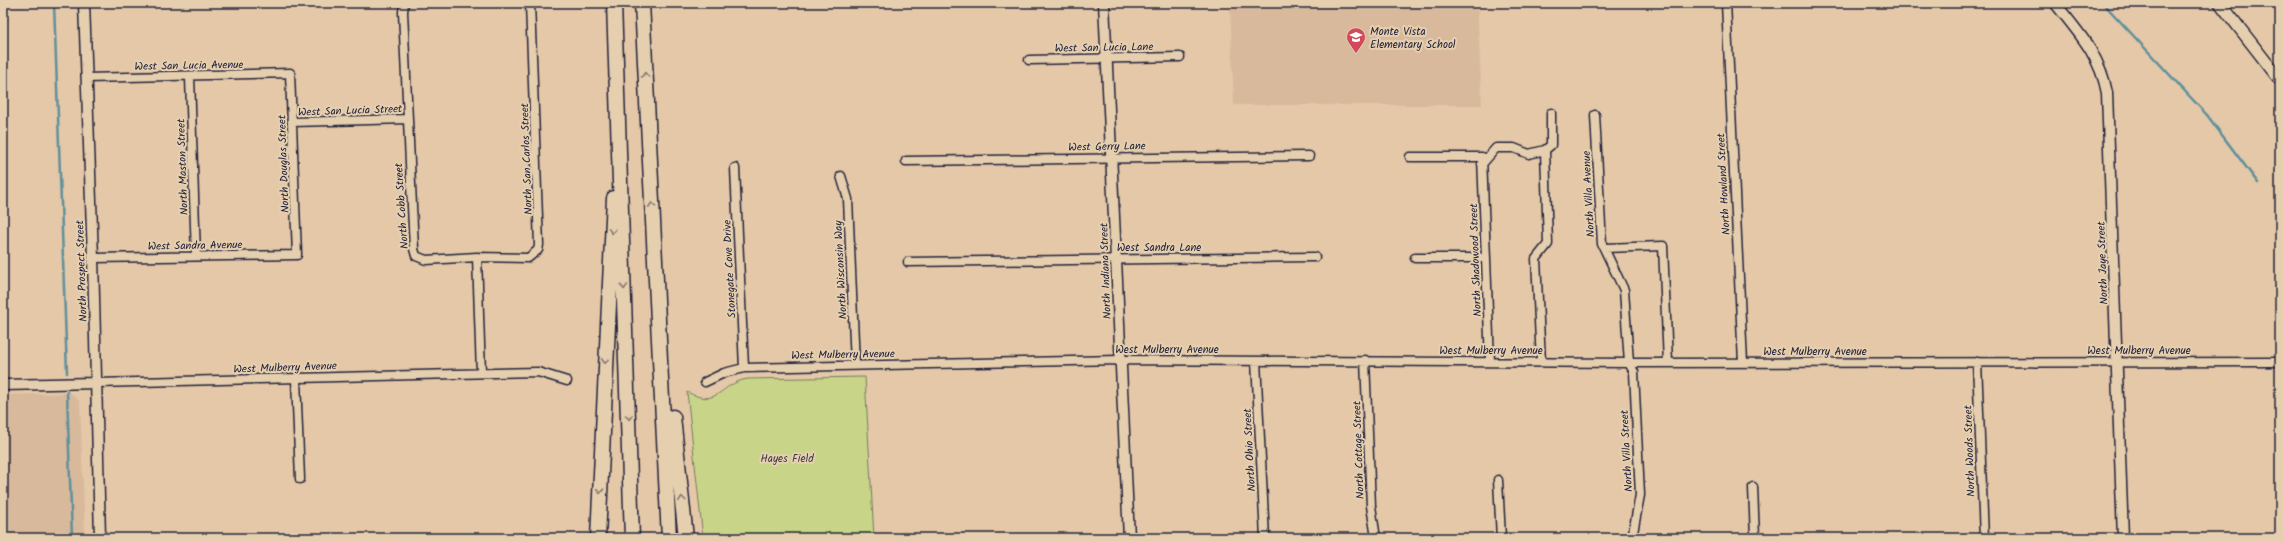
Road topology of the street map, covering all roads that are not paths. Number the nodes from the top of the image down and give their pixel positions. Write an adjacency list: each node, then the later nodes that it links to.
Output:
1 (84, 3): 15 (street, North Prospect Street)
2 (404, 3): 20 (street, North Cobb Street)
3 (530, 3): 34 (street, North San Carlos Street)
4 (614, 3): 17 (highway)
5 (642, 3): 30 (highway, one-way to 5)
6 (1104, 3): 11 (street, North Indiana Street)
7 (1726, 3): 51 (street, North Howland Street)
8 (2055, 3): 47 (street, North Jaye Street)
9 (2220, 3): 16 (main road)
10 (1180, 57): 11 (street, West San Lucia Lane)
11 (1106, 58): 12 (street, West San Lucia Lane); 24 (street, North Indiana Street)
12 (1029, 60)
13 (290, 73): 14 (street, West San Lucia Avenue); 21 (street, North Douglas Street)
14 (190, 77): 15 (street, West San Lucia Avenue); 33 (street, North Maston Street)
15 (87, 78): 36 (street, North Prospect Street)
16 (2280, 80)
17 (619, 108): 64 (highway, one-way to 64); 65 (highway, one-way to 65)
18 (1551, 113): 22 (street)
19 (1595, 115): 31 (street, North Villa Avenue)
20 (408, 119): 21 (street, West San Lucia Street); 34 (street, North Cobb Street)
21 (292, 122): 32 (street, North Douglas Street)
22 (1545, 150): 26 (street); 45 (street)
23 (1309, 156): 24 (street, West Gerry Lane)
24 (1111, 157): 27 (street, West Gerry Lane); 37 (street, North Indiana Street)
25 (1410, 157): 26 (street)
26 (1482, 160): 39 (street, North Shadowood Street)
27 (906, 161)
28 (735, 168): 53 (street, Stonegate Cove Drive)
29 (841, 176): 52 (street, North Wisconsin Way)
30 (654, 244): 66 (highway); 67 (highway, one-way to 30)
31 (1604, 248): 49 (street, North Villa Avenue); 50 (street)
32 (297, 255): 33 (street, West Sandra Avenue)
33 (196, 256): 36 (street, West Sandra Avenue)
34 (477, 257): 54 (street)
35 (1314, 257): 37 (street, West Sandra Lane)
36 (93, 258): 58 (street, North Prospect Street)
37 (1116, 258): 40 (street, West Sandra Lane); 41 (street, North Indiana Street)
38 (1415, 258): 39 (street)
39 (1486, 258): 44 (street, North Shadowood Street)
40 (908, 262)
41 (1120, 360): 43 (street, West Mulberry Avenue); 52 (street, West Mulberry Avenue); 68 (street, North Indiana Street)
42 (1366, 360): 43 (street, West Mulberry Avenue); 44 (street, West Mulberry Avenue); 70 (street, North Cottage Street)
43 (1256, 361): 69 (street, North Ohio Street)
44 (1490, 362): 45 (street, West Mulberry Avenue)
45 (1541, 362): 49 (street, West Mulberry Avenue)
46 (1977, 362): 47 (street, West Mulberry Avenue); 51 (street, West Mulberry Avenue); 74 (street, North Woods Street)
47 (2117, 362): 48 (street, West Mulberry Avenue); 75 (street, North Jaye Street)
48 (2280, 362)
49 (1629, 363): 50 (street, West Mulberry Avenue); 72 (street, North Villa Street)
50 (1668, 363): 51 (street, West Mulberry Avenue)
51 (1743, 363)
52 (855, 365): 53 (street, West Mulberry Avenue)
53 (744, 368): 57 (street, West Mulberry Avenue)
54 (481, 373): 55 (street, West Mulberry Avenue); 56 (street, West Mulberry Avenue)
55 (296, 379): 58 (street, West Mulberry Avenue); 60 (street)
56 (567, 381)
57 (705, 382)
58 (96, 383): 59 (street, West Mulberry Avenue); 63 (street, North Prospect Street)
59 (3, 385)
60 (300, 479)
61 (1498, 480): 71 (street)
62 (1753, 487): 73 (street)
63 (100, 538)
64 (598, 538)
65 (632, 538)
66 (668, 538)
67 (686, 538)
68 (1129, 538)
69 (1265, 538)
70 (1376, 538)
71 (1501, 538)
72 (1632, 538)
73 (1755, 538)
74 (1984, 538)
75 (2123, 538)

